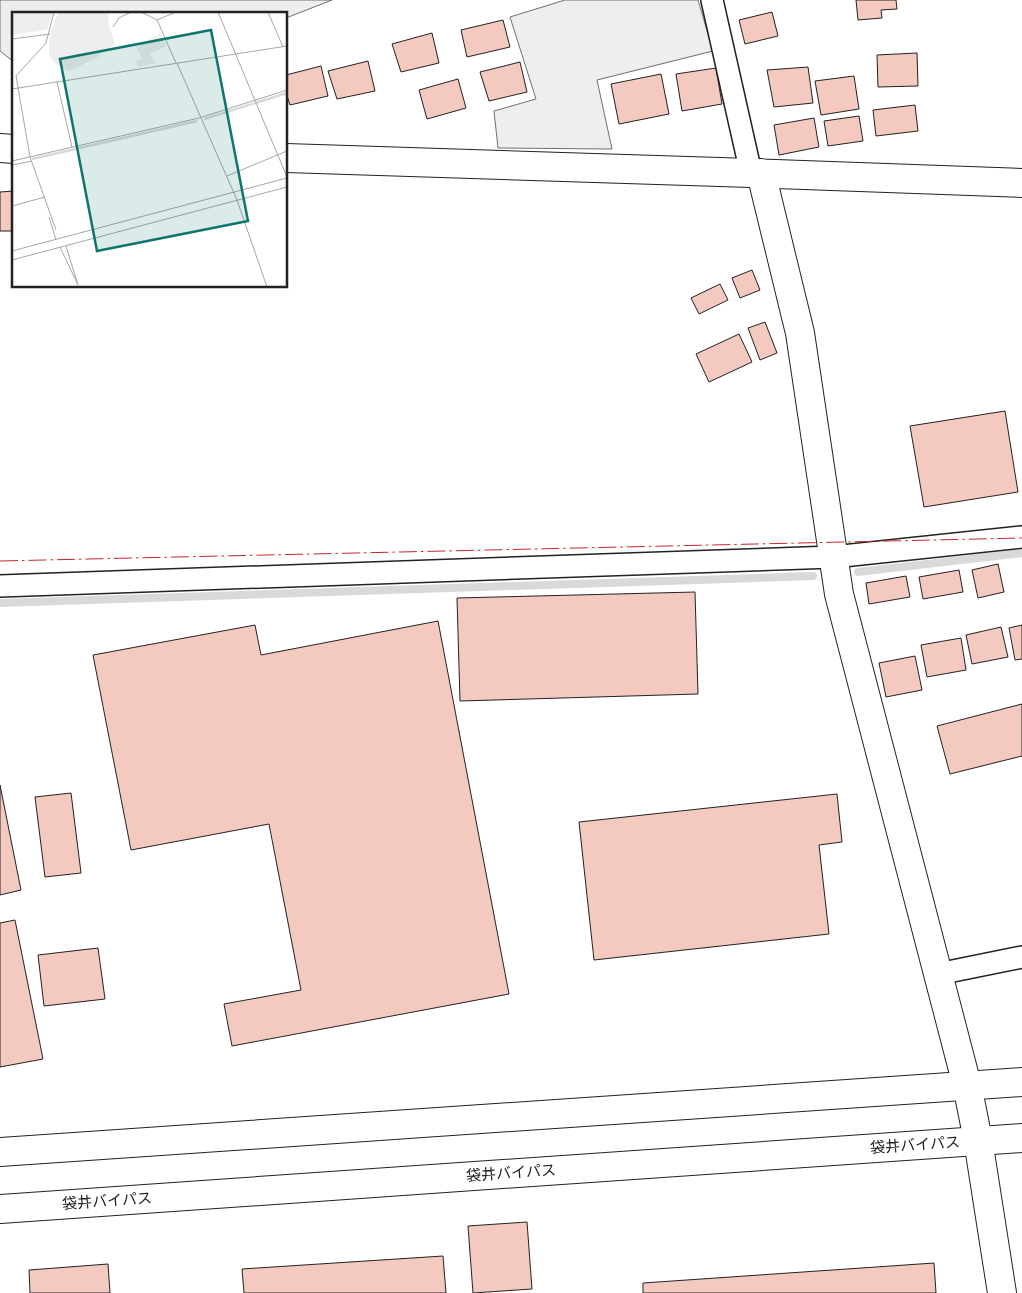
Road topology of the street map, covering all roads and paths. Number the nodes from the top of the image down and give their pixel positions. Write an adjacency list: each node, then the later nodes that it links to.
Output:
1 (712, 0): 3 (street)
2 (288, 158): 3 (main road)
3 (756, 173): 4 (main road); 6 (main road)
4 (1022, 183)
5 (1022, 537): 6 (street)
6 (833, 558): 7 (street); 9 (main road)
7 (0, 586)
8 (1022, 956): 9 (street)
9 (938, 974): 11 (main road)
10 (1022, 1082): 11 (main road)
11 (967, 1085): 13 (main road); 14 (main road)
12 (1022, 1138): 13 (main road, 袋井バイパス)
13 (978, 1140): 15 (main road, 袋井バイパス); 16 (main road)
14 (0, 1152)
15 (0, 1209)
16 (1002, 1293)

